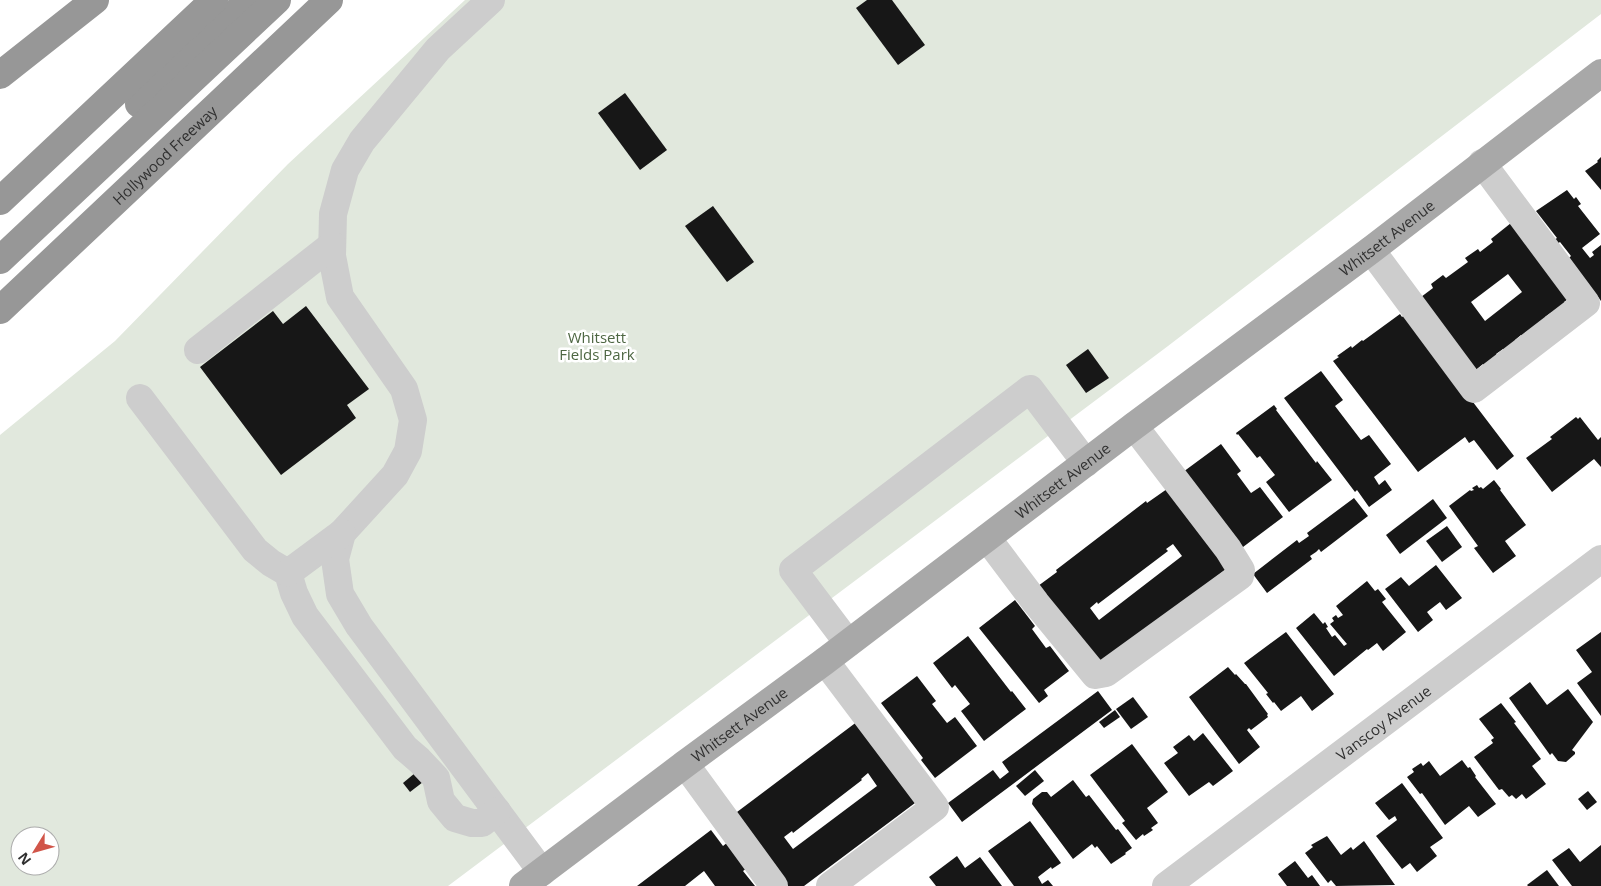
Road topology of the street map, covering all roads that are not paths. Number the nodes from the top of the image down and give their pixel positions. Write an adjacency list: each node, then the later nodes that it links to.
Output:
1 (95, 0): 8 (highway)
2 (214, 0): 10 (highway)
3 (249, 0): 11 (highway)
4 (277, 0): 14 (highway)
5 (329, 0): 15 (highway, Hollywood Freeway)
6 (492, 0): 12 (street)
7 (1601, 73): 9 (main road, Whitsett Avenue)
8 (0, 75)
9 (1482, 163): 13 (main road, Whitsett Avenue); 13 (street)
10 (0, 201)
11 (0, 234)
12 (332, 245): 18 (street); 22 (street)
13 (1371, 250): 20 (main road, Whitsett Avenue)
14 (0, 260)
15 (29, 282): 16 (highway, Hollywood Freeway); 17 (highway)
16 (0, 310)
17 (0, 317)
18 (198, 350)
19 (140, 398): 25 (street)
20 (1134, 426): 21 (main road, Whitsett Avenue); 23 (street)
21 (1086, 463): 23 (main road, Whitsett Avenue); 26 (street)
22 (342, 533): 25 (street); 29 (street)
23 (988, 538): 26 (main road, Whitsett Avenue)
24 (1601, 559): 33 (street, Vanscoy Avenue)
25 (288, 573): 29 (street)
26 (848, 643): 27 (main road, Whitsett Avenue)
27 (825, 661): 28 (main road, Whitsett Avenue); 32 (street)
28 (685, 764): 30 (main road, Whitsett Avenue); 31 (street)
29 (497, 811): 30 (street)
30 (532, 879)
31 (774, 886)
32 (830, 886)
33 (1166, 886)

